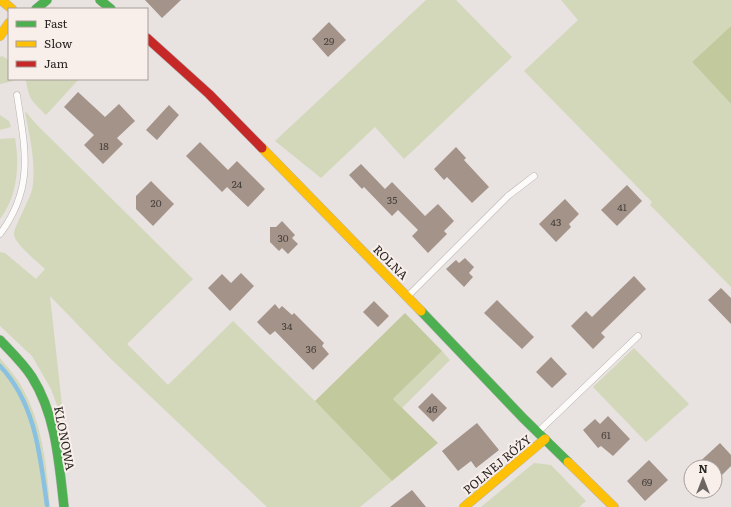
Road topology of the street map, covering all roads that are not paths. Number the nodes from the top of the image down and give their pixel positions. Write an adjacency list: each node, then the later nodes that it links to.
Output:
1 (1, 0): 3 (street)
2 (100, 0): 4 (street)
3 (11, 8)
4 (110, 8)
5 (8, 24): 6 (street)
6 (0, 36)
7 (148, 39): 11 (street, ROLNA)
8 (17, 95): 10 (lane)
9 (534, 176): 11 (lane)
10 (0, 234)
11 (408, 296): 14 (street, ROLNA)
12 (638, 336): 14 (lane)
13 (0, 340): 16 (street, KLONOWA)
14 (538, 432): 15 (street, ROLNA)
15 (545, 440): 17 (street, POLNEJ RÓŻY); 18 (street, ROLNA)
16 (64, 507)
17 (464, 507)
18 (614, 507)

